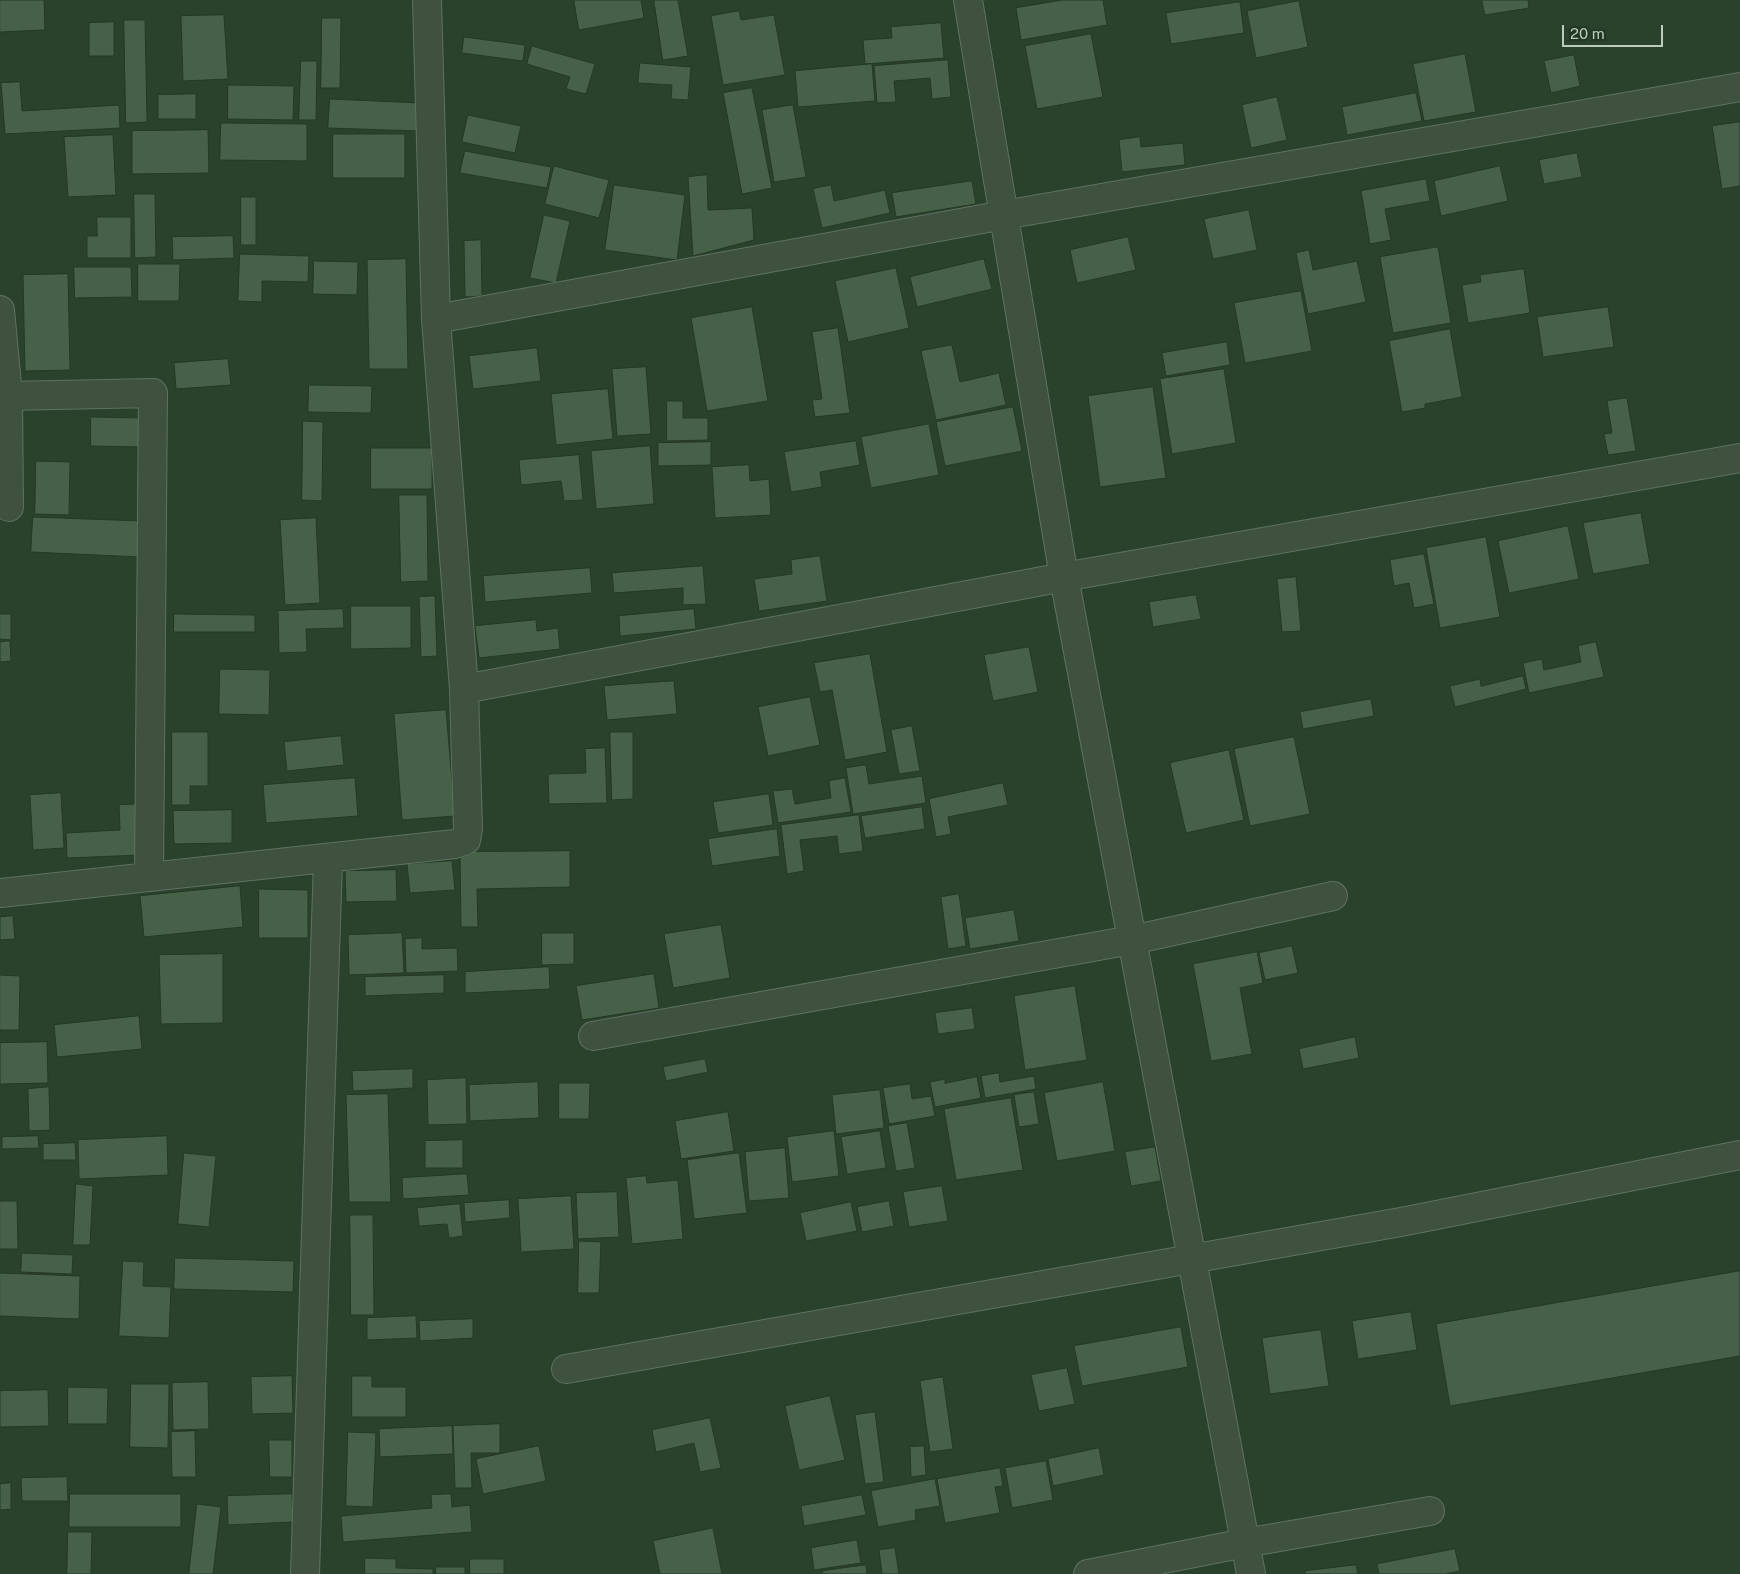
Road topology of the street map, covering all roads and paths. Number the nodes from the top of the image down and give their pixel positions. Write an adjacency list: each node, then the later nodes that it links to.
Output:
1 (427, 0): 6 (street)
2 (968, 0): 4 (street)
3 (1740, 87): 4 (street)
4 (1004, 215): 6 (street); 10 (street)
5 (0, 310): 7 (street)
6 (436, 319): 11 (street)
7 (8, 396): 9 (street); 13 (street)
8 (1740, 458): 10 (street)
9 (9, 507)
10 (1064, 577): 11 (street); 16 (street)
11 (464, 689): 12 (street)
12 (328, 860): 13 (street); 23 (street)
13 (149, 877): 14 (street)
14 (0, 893)
15 (1333, 896): 16 (street)
16 (1132, 940): 17 (street); 19 (street)
17 (593, 1036)
18 (1740, 1155): 19 (street)
19 (1192, 1258): 20 (street); 22 (street)
20 (566, 1369)
21 (1430, 1511): 22 (street)
22 (1245, 1543): 24 (street); 25 (street)
23 (305, 1574)
24 (1088, 1574)
25 (1251, 1574)

